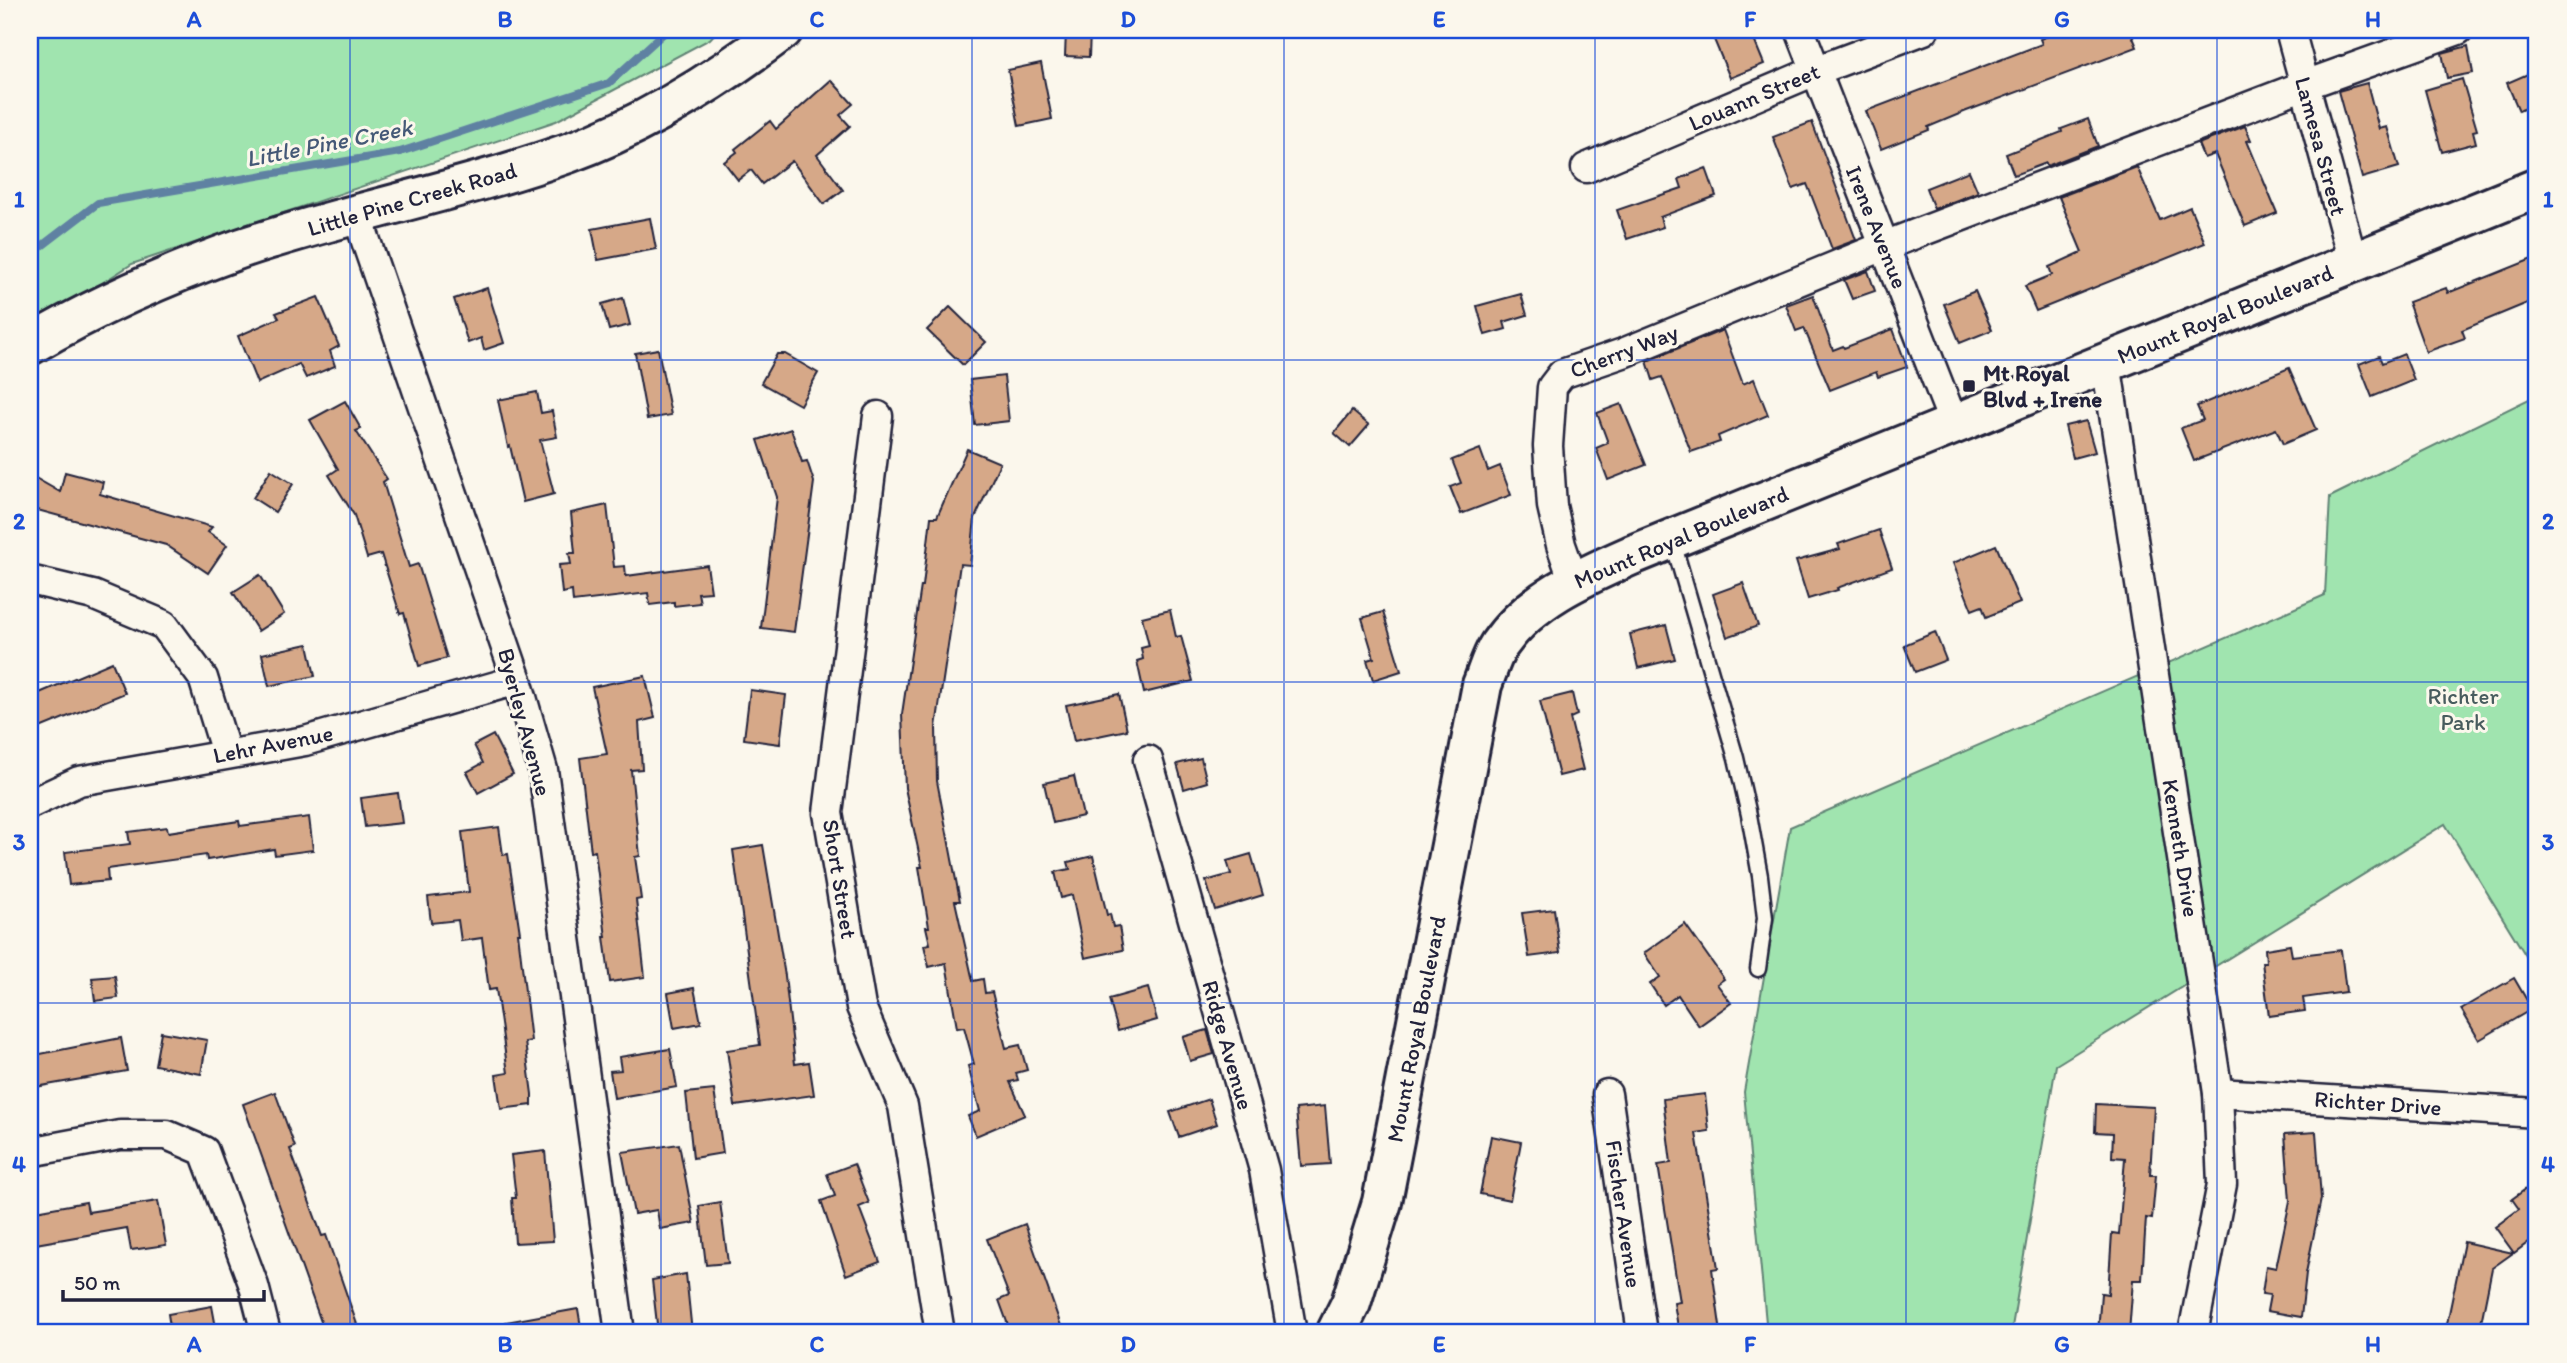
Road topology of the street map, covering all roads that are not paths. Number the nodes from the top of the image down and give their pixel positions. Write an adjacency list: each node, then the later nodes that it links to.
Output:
1 (783, 30): 10 (main road, Little Pine Creek Road)
2 (1800, 30): 6 (street, Irene Avenue)
3 (1924, 30): 6 (street, Louann Street)
4 (2290, 30): 7 (street, Lamesa Street)
5 (2458, 30): 7 (street, Cherry Way)
6 (1815, 71): 8 (street, Louann Street); 11 (street, Irene Avenue)
7 (2305, 85): 11 (street, Cherry Way); 12 (street, Lamesa Street)
8 (1586, 168)
9 (2537, 188): 12 (main road, Mount Royal Boulevard)
10 (357, 215): 13 (main road, Little Pine Creek Road); 20 (street, Byerley Avenue)
11 (1884, 246): 16 (street, Irene Avenue); 19 (street, Cherry Way)
12 (2353, 262): 14 (main road, Mount Royal Boulevard)
13 (30, 345)
14 (2106, 362): 16 (main road, Mount Royal Boulevard); 25 (street, Kenneth Drive)
15 (878, 416): 32 (street, Short Street)
16 (1954, 424): 17 (main road, Mount Royal Boulevard)
17 (1672, 538): 19 (main road, Mount Royal Boulevard); 24 (lane)
18 (30, 580): 21 (street)
19 (1574, 582): 29 (main road, Mount Royal Boulevard)
20 (517, 680): 21 (street, Lehr Avenue); 31 (street, Byerley Avenue)
21 (226, 753): 23 (street, Lehr Avenue)
22 (1148, 760): 33 (street, Ridge Avenue)
23 (30, 804)
24 (1758, 969)
25 (2218, 1093): 27 (street, Richter Drive); 35 (street, Kenneth Drive)
26 (1607, 1094): 34 (street, Fischer Avenue)
27 (2537, 1113)
28 (30, 1152): 30 (street)
29 (1346, 1323)
30 (266, 1333)
31 (620, 1333)
32 (940, 1333)
33 (1292, 1333)
34 (1642, 1333)
35 (2193, 1333)

